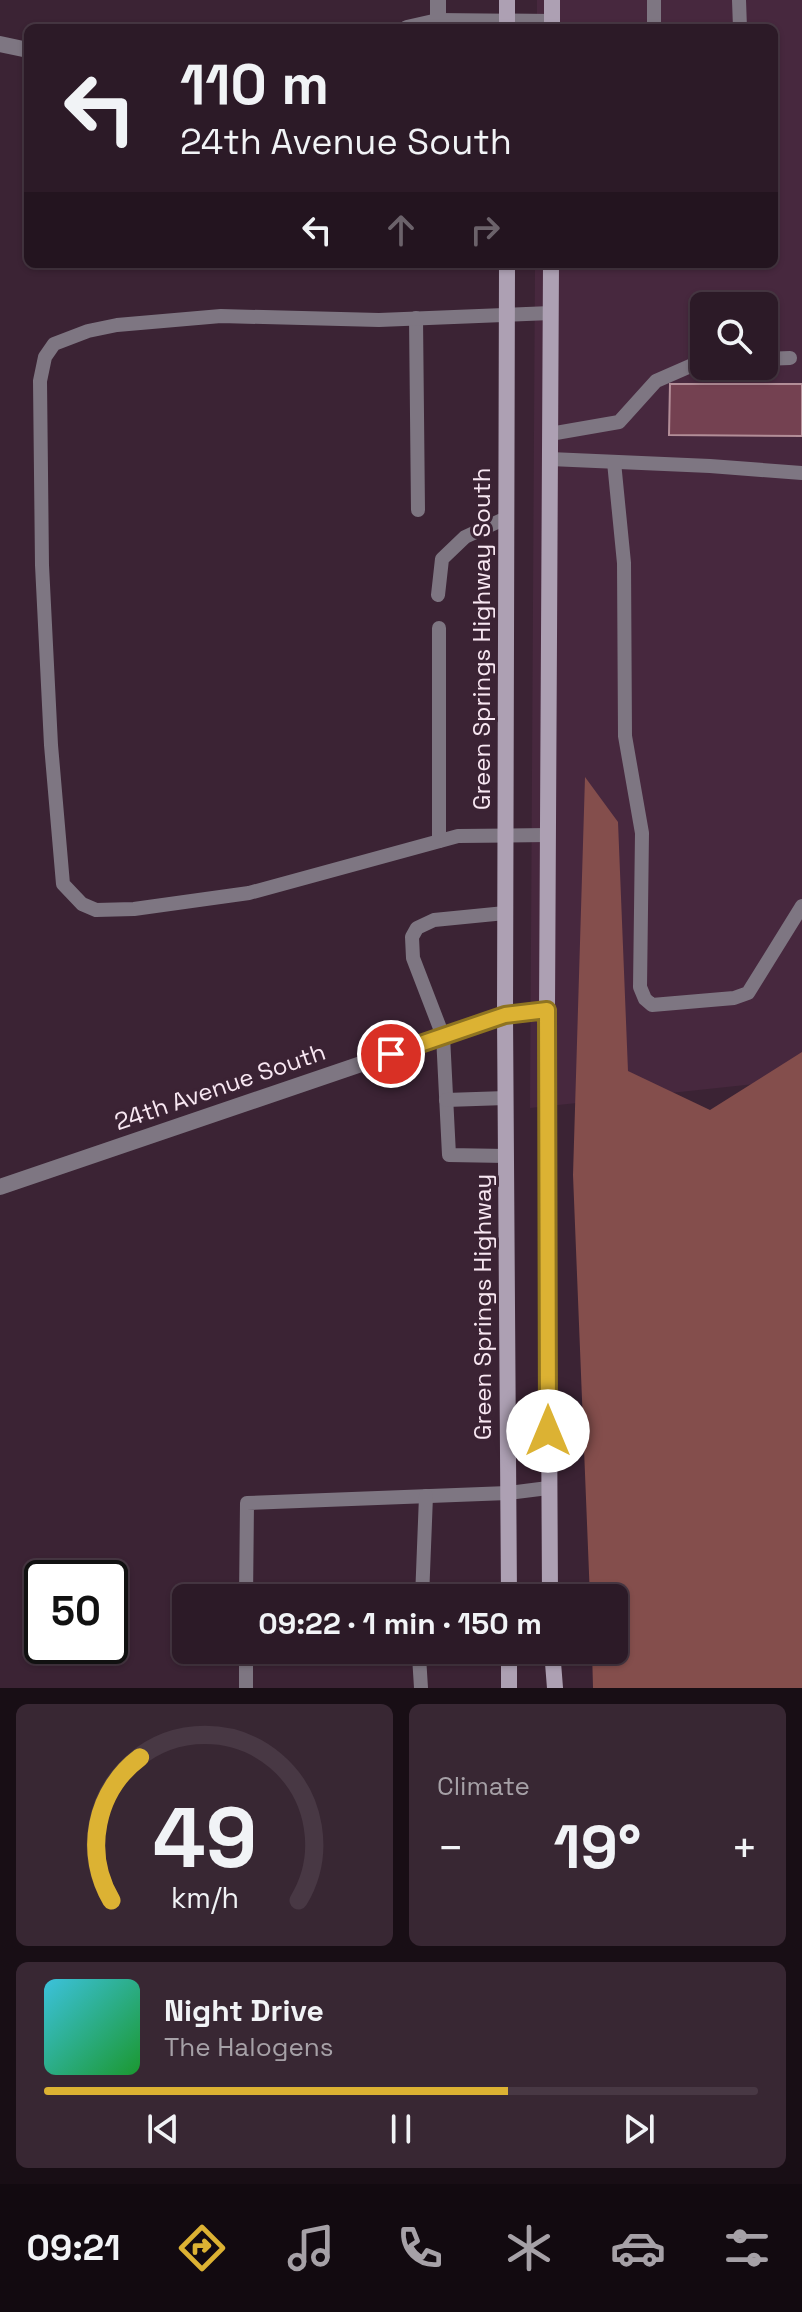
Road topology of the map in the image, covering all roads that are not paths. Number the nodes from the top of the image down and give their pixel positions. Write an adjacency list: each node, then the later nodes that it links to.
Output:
1 (438, 0): 6 (street)
2 (507, 0): 7 (main road)
3 (552, 0): 8 (main road)
4 (654, 0): 9 (lane)
5 (739, 0): 10 (lane)
6 (438, 24)
7 (507, 24)
8 (552, 24)
9 (654, 24)
10 (740, 24)
11 (0, 44): 12 (street)
12 (24, 49)
13 (507, 268): 16 (main road, Green Springs Highway South)
14 (551, 268): 15 (main road)
15 (551, 313): 16 (lane); 21 (main road)
16 (507, 314): 17 (lane); 26 (main road, Green Springs Highway South)
17 (416, 318): 25 (lane); 31 (lane)
18 (778, 358): 19 (lane)
19 (790, 358)
20 (690, 366): 21 (lane)
21 (550, 434): 22 (main road)
22 (550, 459): 23 (lane); 30 (main road)
23 (614, 462): 24 (lane); 32 (lane)
24 (802, 473)
25 (418, 510)
26 (506, 518): 27 (lane); 29 (main road, Green Springs Highway South)
27 (438, 595)
28 (439, 628): 31 (lane)
29 (505, 835): 30 (lane); 31 (lane); 33 (main road, Green Springs Highway South)
30 (548, 835): 34 (main road)
31 (439, 841)
32 (802, 906)
33 (505, 913): 35 (main road, Green Springs Highway South); 36 (lane)
34 (547, 1010): 35 (street, 24th Avenue South); 41 (main road)
35 (505, 1015): 36 (street, 24th Avenue South); 37 (main road, Green Springs Highway)
36 (443, 1036): 38 (lane); 40 (street, 24th Avenue South)
37 (506, 1098): 38 (lane); 39 (main road, Green Springs Highway)
38 (446, 1100): 39 (lane)
39 (506, 1156): 42 (main road, Green Springs Highway)
40 (0, 1187)
41 (548, 1488): 42 (lane); 47 (main road)
42 (508, 1493): 43 (lane); 46 (main road, Green Springs Highway)
43 (426, 1496): 44 (lane); 45 (lane)
44 (246, 1584)
45 (423, 1584)
46 (509, 1584)
47 (550, 1584)
48 (246, 1664): 52 (lane)
49 (420, 1664): 53 (lane)
50 (509, 1664): 54 (main road)
51 (553, 1664): 55 (main road)
52 (246, 1688)
53 (421, 1688)
54 (509, 1688)
55 (555, 1688)

